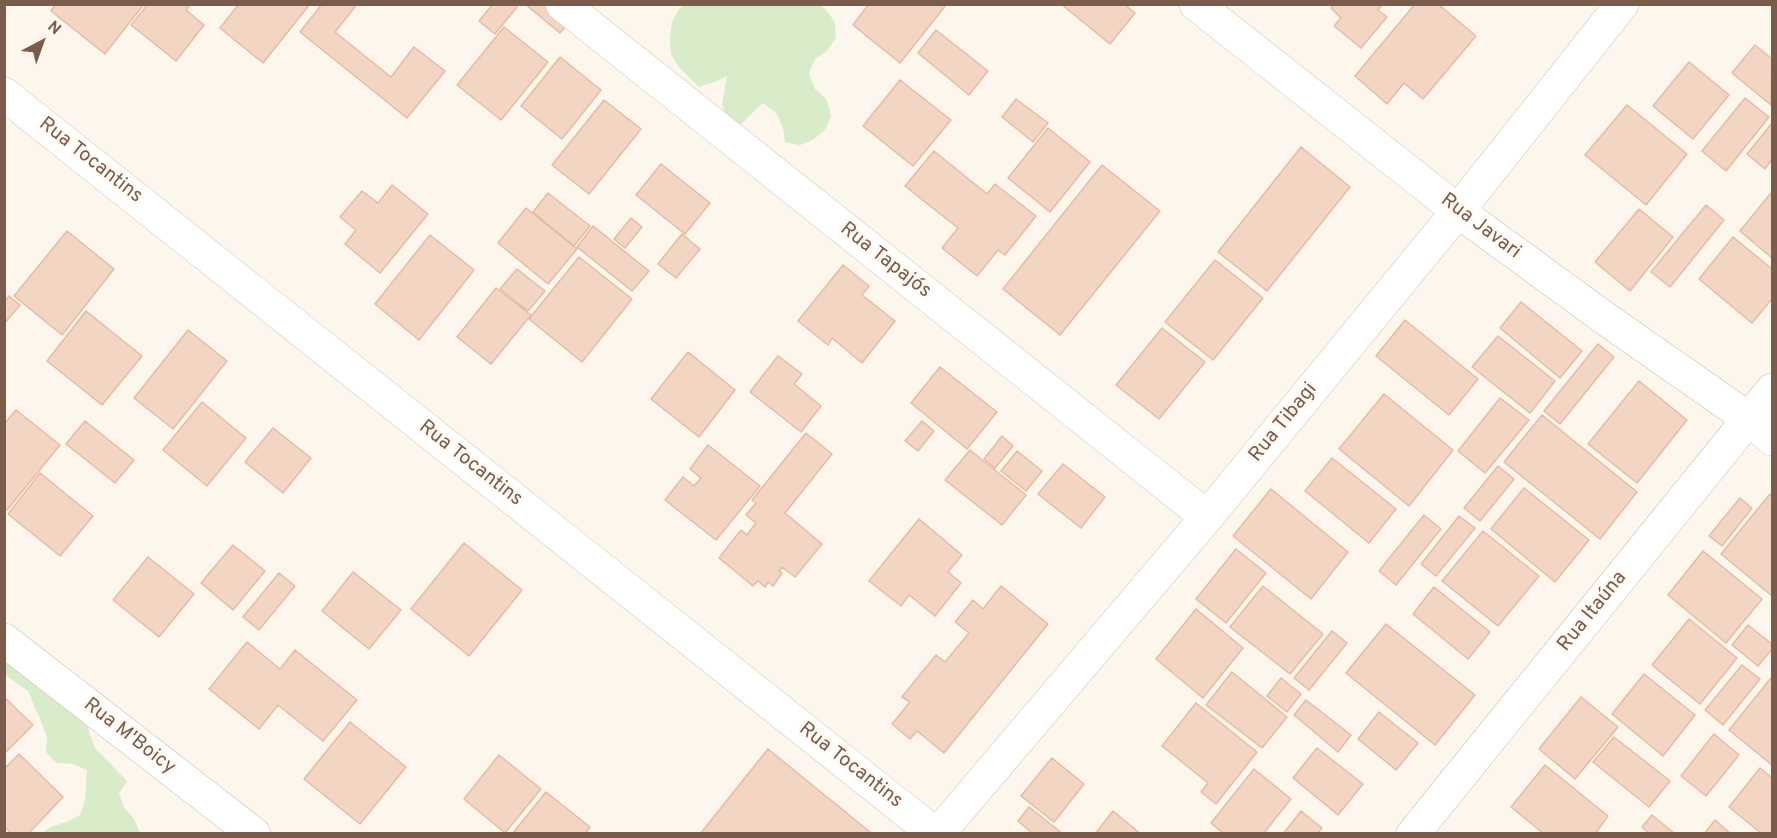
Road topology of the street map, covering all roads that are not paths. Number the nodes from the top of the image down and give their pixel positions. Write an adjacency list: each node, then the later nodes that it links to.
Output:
1 (562, 4): 8 (street, Rua Tapajós)
2 (1196, 4): 5 (street, Rua Javari)
3 (1622, 4): 5 (street, Rua Tibagi)
4 (4, 93): 11 (street, Rua Tocantins)
5 (1458, 211): 7 (street, Rua Javari); 8 (street, Rua Tibagi)
6 (1773, 390): 7 (street, Rua Itaúna)
7 (1761, 429): 12 (street, Rua Itaúna)
8 (1207, 517): 11 (street, Rua Tibagi)
9 (4, 640): 10 (street, Rua M'Boicy)
10 (254, 834)
11 (937, 834)
12 (1413, 834)

